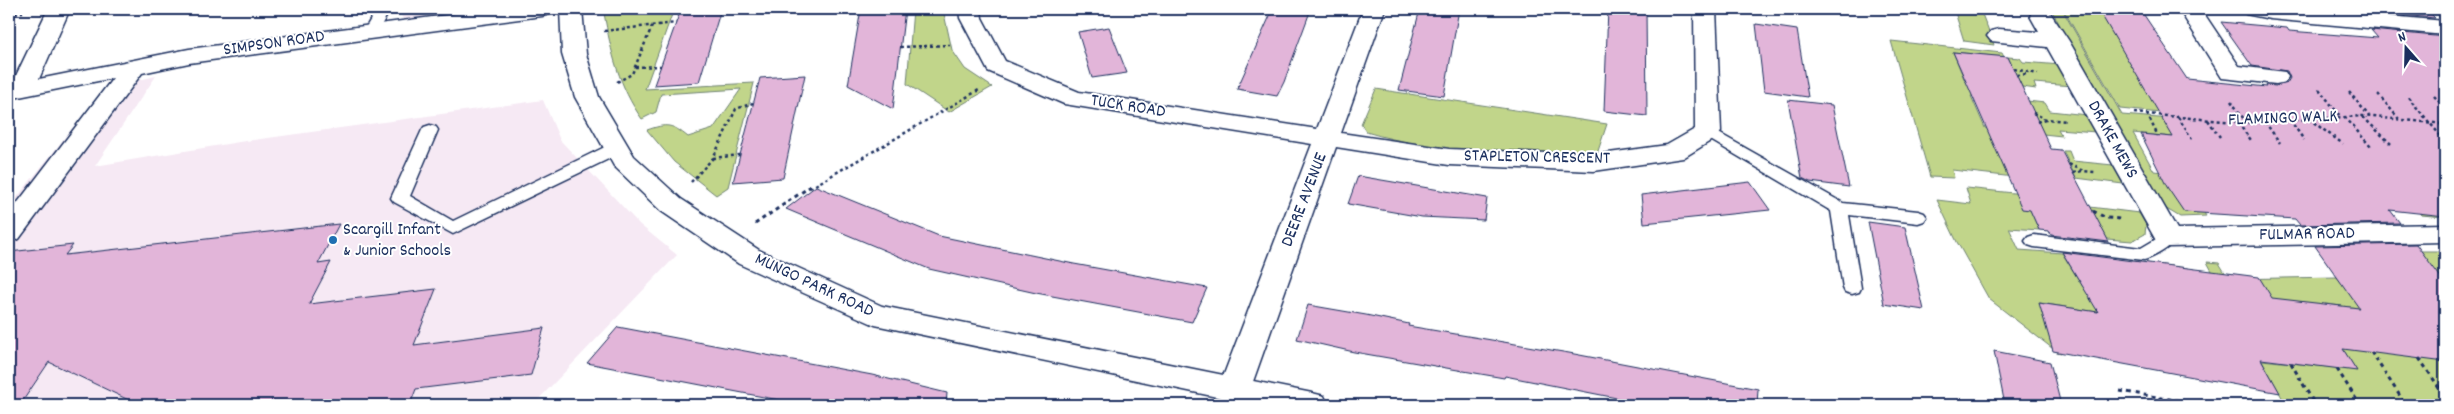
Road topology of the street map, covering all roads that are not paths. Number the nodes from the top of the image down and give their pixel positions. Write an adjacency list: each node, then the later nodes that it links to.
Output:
1 (59, 9): 17 (street)
2 (384, 9): 12 (lane)
3 (542, 9): 12 (street, SIMPSON ROAD)
4 (970, 9): 20 (street, TUCK ROAD)
5 (1374, 9): 20 (street, DEERE AVENUE)
6 (1705, 9): 19 (street)
7 (2198, 9): 16 (street)
8 (2254, 9): 11 (street)
9 (2041, 16): 14 (street, DRAKE MEWS)
10 (572, 22): 21 (street, MUNGO PARK ROAD)
11 (2445, 28)
12 (370, 32): 15 (street, SIMPSON ROAD)
13 (1999, 36): 14 (street)
14 (2057, 41): 26 (street, DRAKE MEWS)
15 (134, 67): 17 (street, SIMPSON ROAD); 24 (street)
16 (2276, 77)
17 (16, 91)
18 (430, 130): 21 (lane)
19 (1708, 132): 20 (street, STAPLETON CRESCENT); 22 (lane)
20 (1328, 139): 29 (street, DEERE AVENUE)
21 (616, 148): 29 (street, MUNGO PARK ROAD)
22 (1839, 208): 23 (lane); 28 (lane)
23 (1918, 218)
24 (9, 233)
25 (2445, 233): 26 (street, FULMAR ROAD)
26 (2168, 238): 27 (lane)
27 (2034, 241)
28 (1852, 288)
29 (1234, 390): 30 (street, MUNGO PARK ROAD)
30 (1312, 405)

